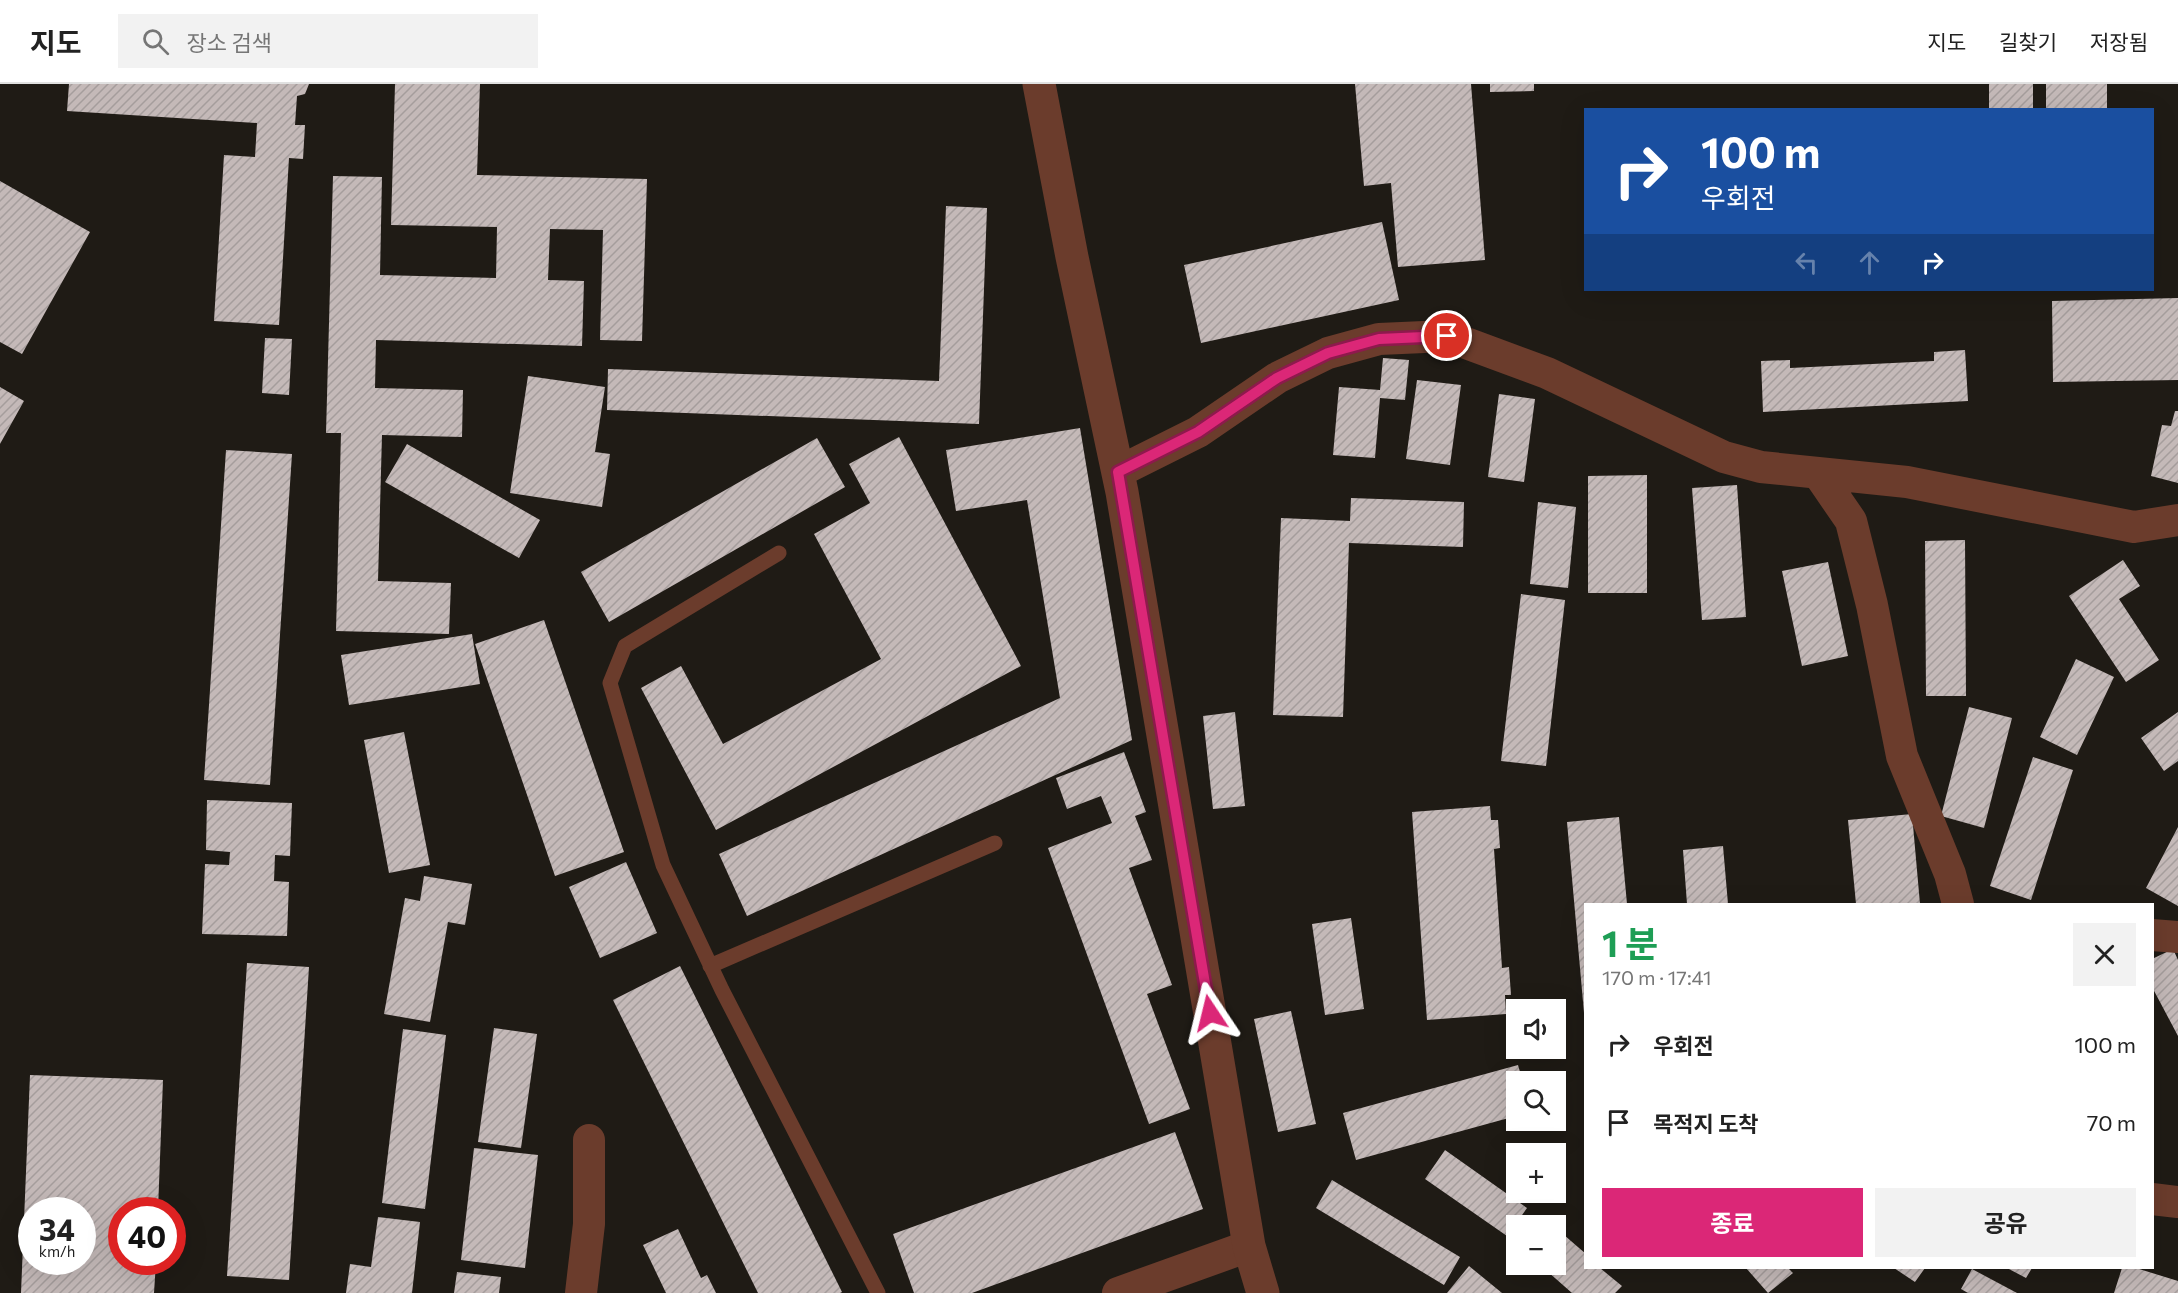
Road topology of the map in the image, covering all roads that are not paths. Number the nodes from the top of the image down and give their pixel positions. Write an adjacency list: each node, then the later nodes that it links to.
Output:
1 (1040, 84): 2 (street)
2 (1118, 472): 3 (street); 14 (street)
3 (1818, 473): 4 (street); 7 (street)
4 (2178, 520)
5 (779, 553): 10 (lane)
6 (995, 843): 10 (lane)
7 (1958, 903)
8 (2154, 935): 9 (street)
9 (2178, 938)
10 (711, 966): 16 (lane)
11 (589, 1140): 15 (street)
12 (2154, 1200): 13 (street)
13 (2178, 1202)
14 (1249, 1246): 17 (street); 18 (street)
15 (581, 1293)
16 (878, 1293)
17 (1118, 1293)
18 (1263, 1293)

